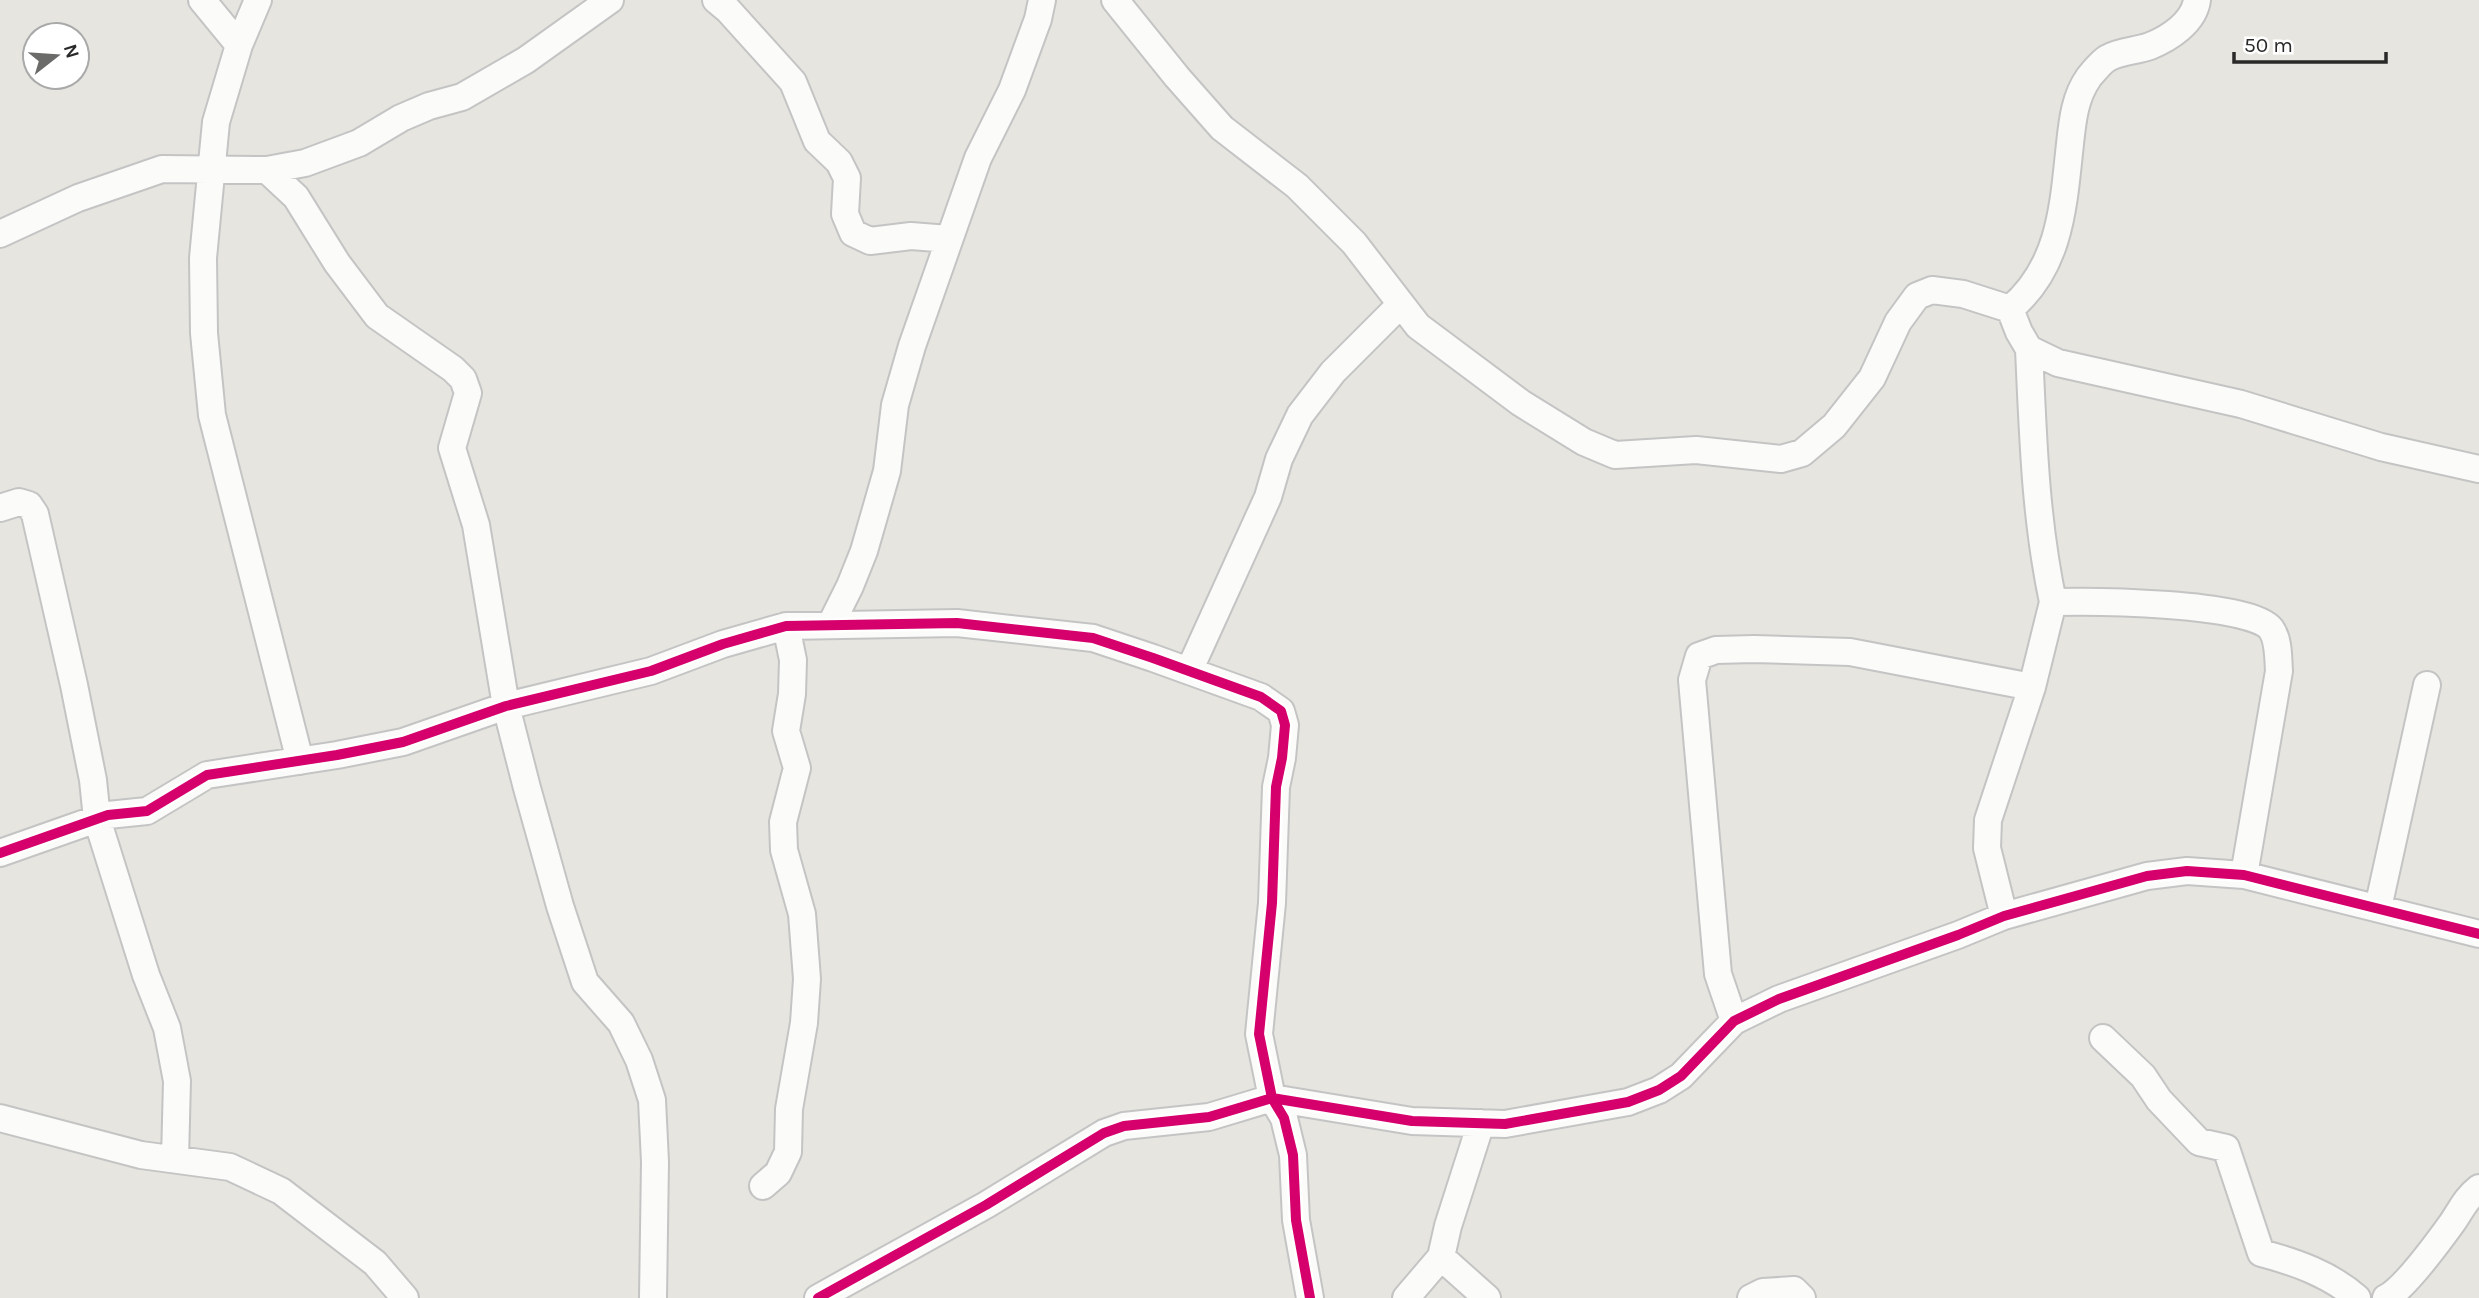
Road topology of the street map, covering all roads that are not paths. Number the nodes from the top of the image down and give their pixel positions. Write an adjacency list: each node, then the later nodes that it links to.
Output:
1 (202, 0): 8 (street)
2 (258, 0): 8 (street)
3 (610, 0): 10 (street)
4 (716, 0): 12 (street)
5 (1042, 0): 12 (street)
6 (1115, 0): 13 (street)
7 (2197, 0): 14 (street)
8 (239, 45): 9 (street)
9 (212, 169): 10 (street); 11 (street); 25 (street)
10 (267, 170): 24 (street)
11 (0, 234)
12 (949, 239): 19 (street)
13 (1401, 304): 14 (street); 21 (street)
14 (2010, 309): 15 (street)
15 (2029, 349): 16 (street); 18 (street)
16 (2479, 469)
17 (0, 508): 26 (street)
18 (2053, 602): 23 (street); 28 (street)
19 (831, 624): 20 (street); 21 (street)
20 (786, 626): 24 (street); 38 (street)
21 (1189, 671): 34 (street)
22 (2427, 685): 29 (street)
23 (2032, 687): 30 (street); 32 (street)
24 (506, 706): 25 (street); 42 (street)
25 (300, 761): 26 (street)
26 (97, 819): 27 (street); 37 (street)
27 (0, 853)
28 (2245, 874): 29 (street); 30 (street)
29 (2378, 908): 31 (street)
30 (2004, 916): 32 (street)
31 (2479, 934)
32 (1734, 1021): 36 (street)
33 (2103, 1038): 49 (street)
34 (1272, 1098): 36 (street); 43 (street); 44 (street)
35 (0, 1119): 37 (street)
36 (1481, 1123): 40 (street)
37 (175, 1159): 41 (street)
38 (763, 1186)
39 (2479, 1188): 50 (street)
40 (1441, 1258): 45 (street); 46 (street)
41 (405, 1298)
42 (653, 1298)
43 (818, 1298)
44 (1310, 1298)
45 (1406, 1298)
46 (1487, 1298)
47 (1751, 1298): 48 (street)
48 (1802, 1298)
49 (2357, 1298)
50 (2386, 1298)

